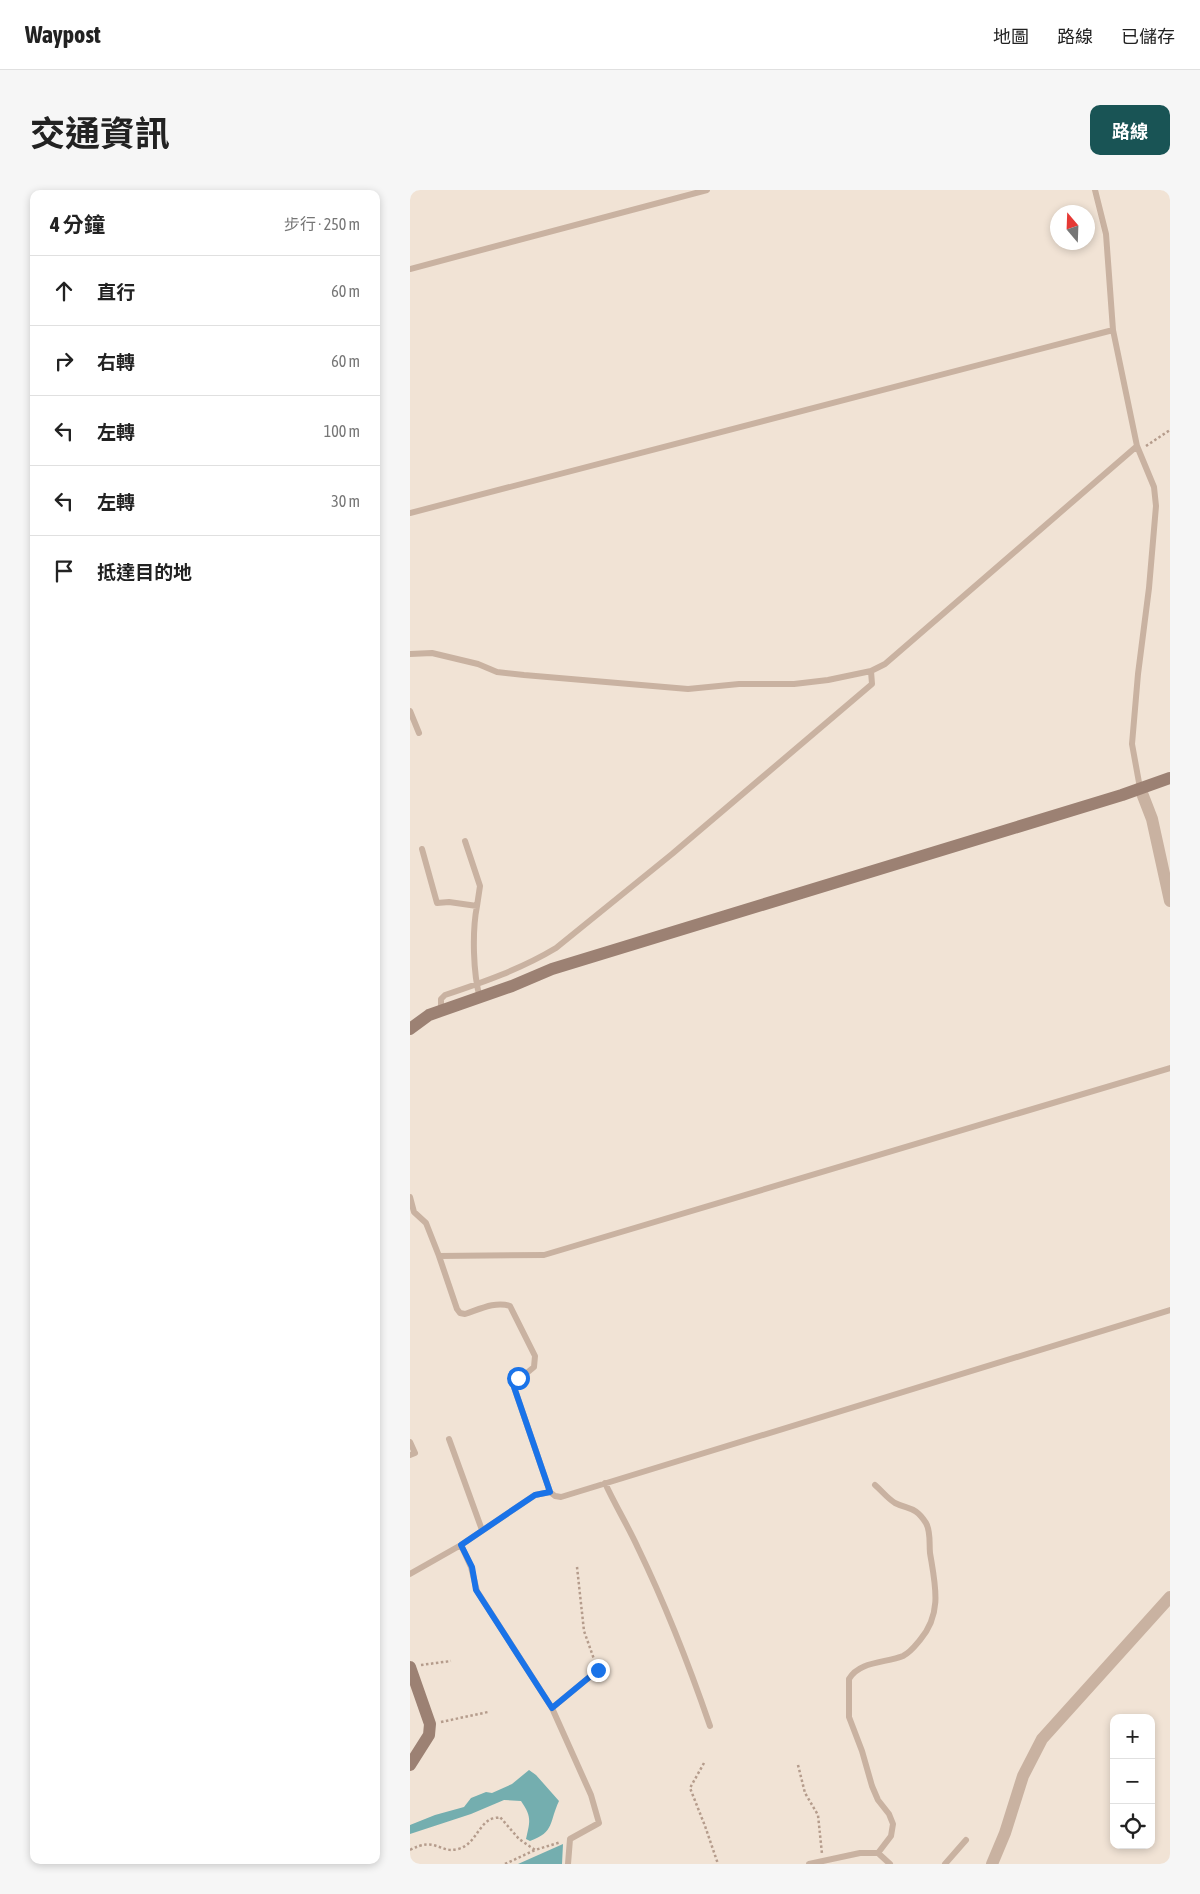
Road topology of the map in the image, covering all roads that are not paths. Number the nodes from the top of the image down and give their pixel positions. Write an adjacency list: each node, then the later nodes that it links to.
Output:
1 (707, 190): 3 (lane)
2 (1095, 190): 4 (lane)
3 (410, 269)
4 (1113, 330): 5 (lane); 6 (lane)
5 (1138, 446): 8 (lane); 12 (lane)
6 (410, 513)
7 (410, 654): 8 (lane)
8 (871, 671): 17 (lane)
9 (410, 711): 10 (lane)
10 (419, 733)
11 (1170, 778): 12 (street)
12 (1140, 788): 15 (street); 18 (street)
13 (465, 841): 16 (lane)
14 (422, 849): 16 (lane)
15 (1170, 901)
16 (477, 906): 17 (lane)
17 (476, 984): 18 (lane); 19 (lane)
18 (480, 998): 19 (street)
19 (441, 1011): 20 (street)
20 (410, 1029)
21 (1170, 1068): 23 (lane)
22 (410, 1197): 23 (lane)
23 (439, 1256): 30 (lane)
24 (1170, 1310): 28 (lane)
25 (449, 1439): 31 (lane)
26 (410, 1442): 27 (lane)
27 (410, 1455)
28 (605, 1483): 30 (lane); 38 (lane)
29 (875, 1485): 41 (lane)
30 (550, 1492): 31 (lane)
31 (482, 1530): 32 (lane)
32 (461, 1545): 33 (lane); 37 (lane)
33 (410, 1574)
34 (1170, 1597): 46 (street)
35 (414, 1666): 39 (street)
36 (598, 1670): 37 (lane)
37 (552, 1708): 42 (lane)
38 (710, 1726)
39 (410, 1764)
40 (966, 1840): 45 (lane)
41 (878, 1853): 43 (lane); 44 (lane)
42 (568, 1864)
43 (809, 1864)
44 (890, 1864)
45 (945, 1864)
46 (992, 1864)

